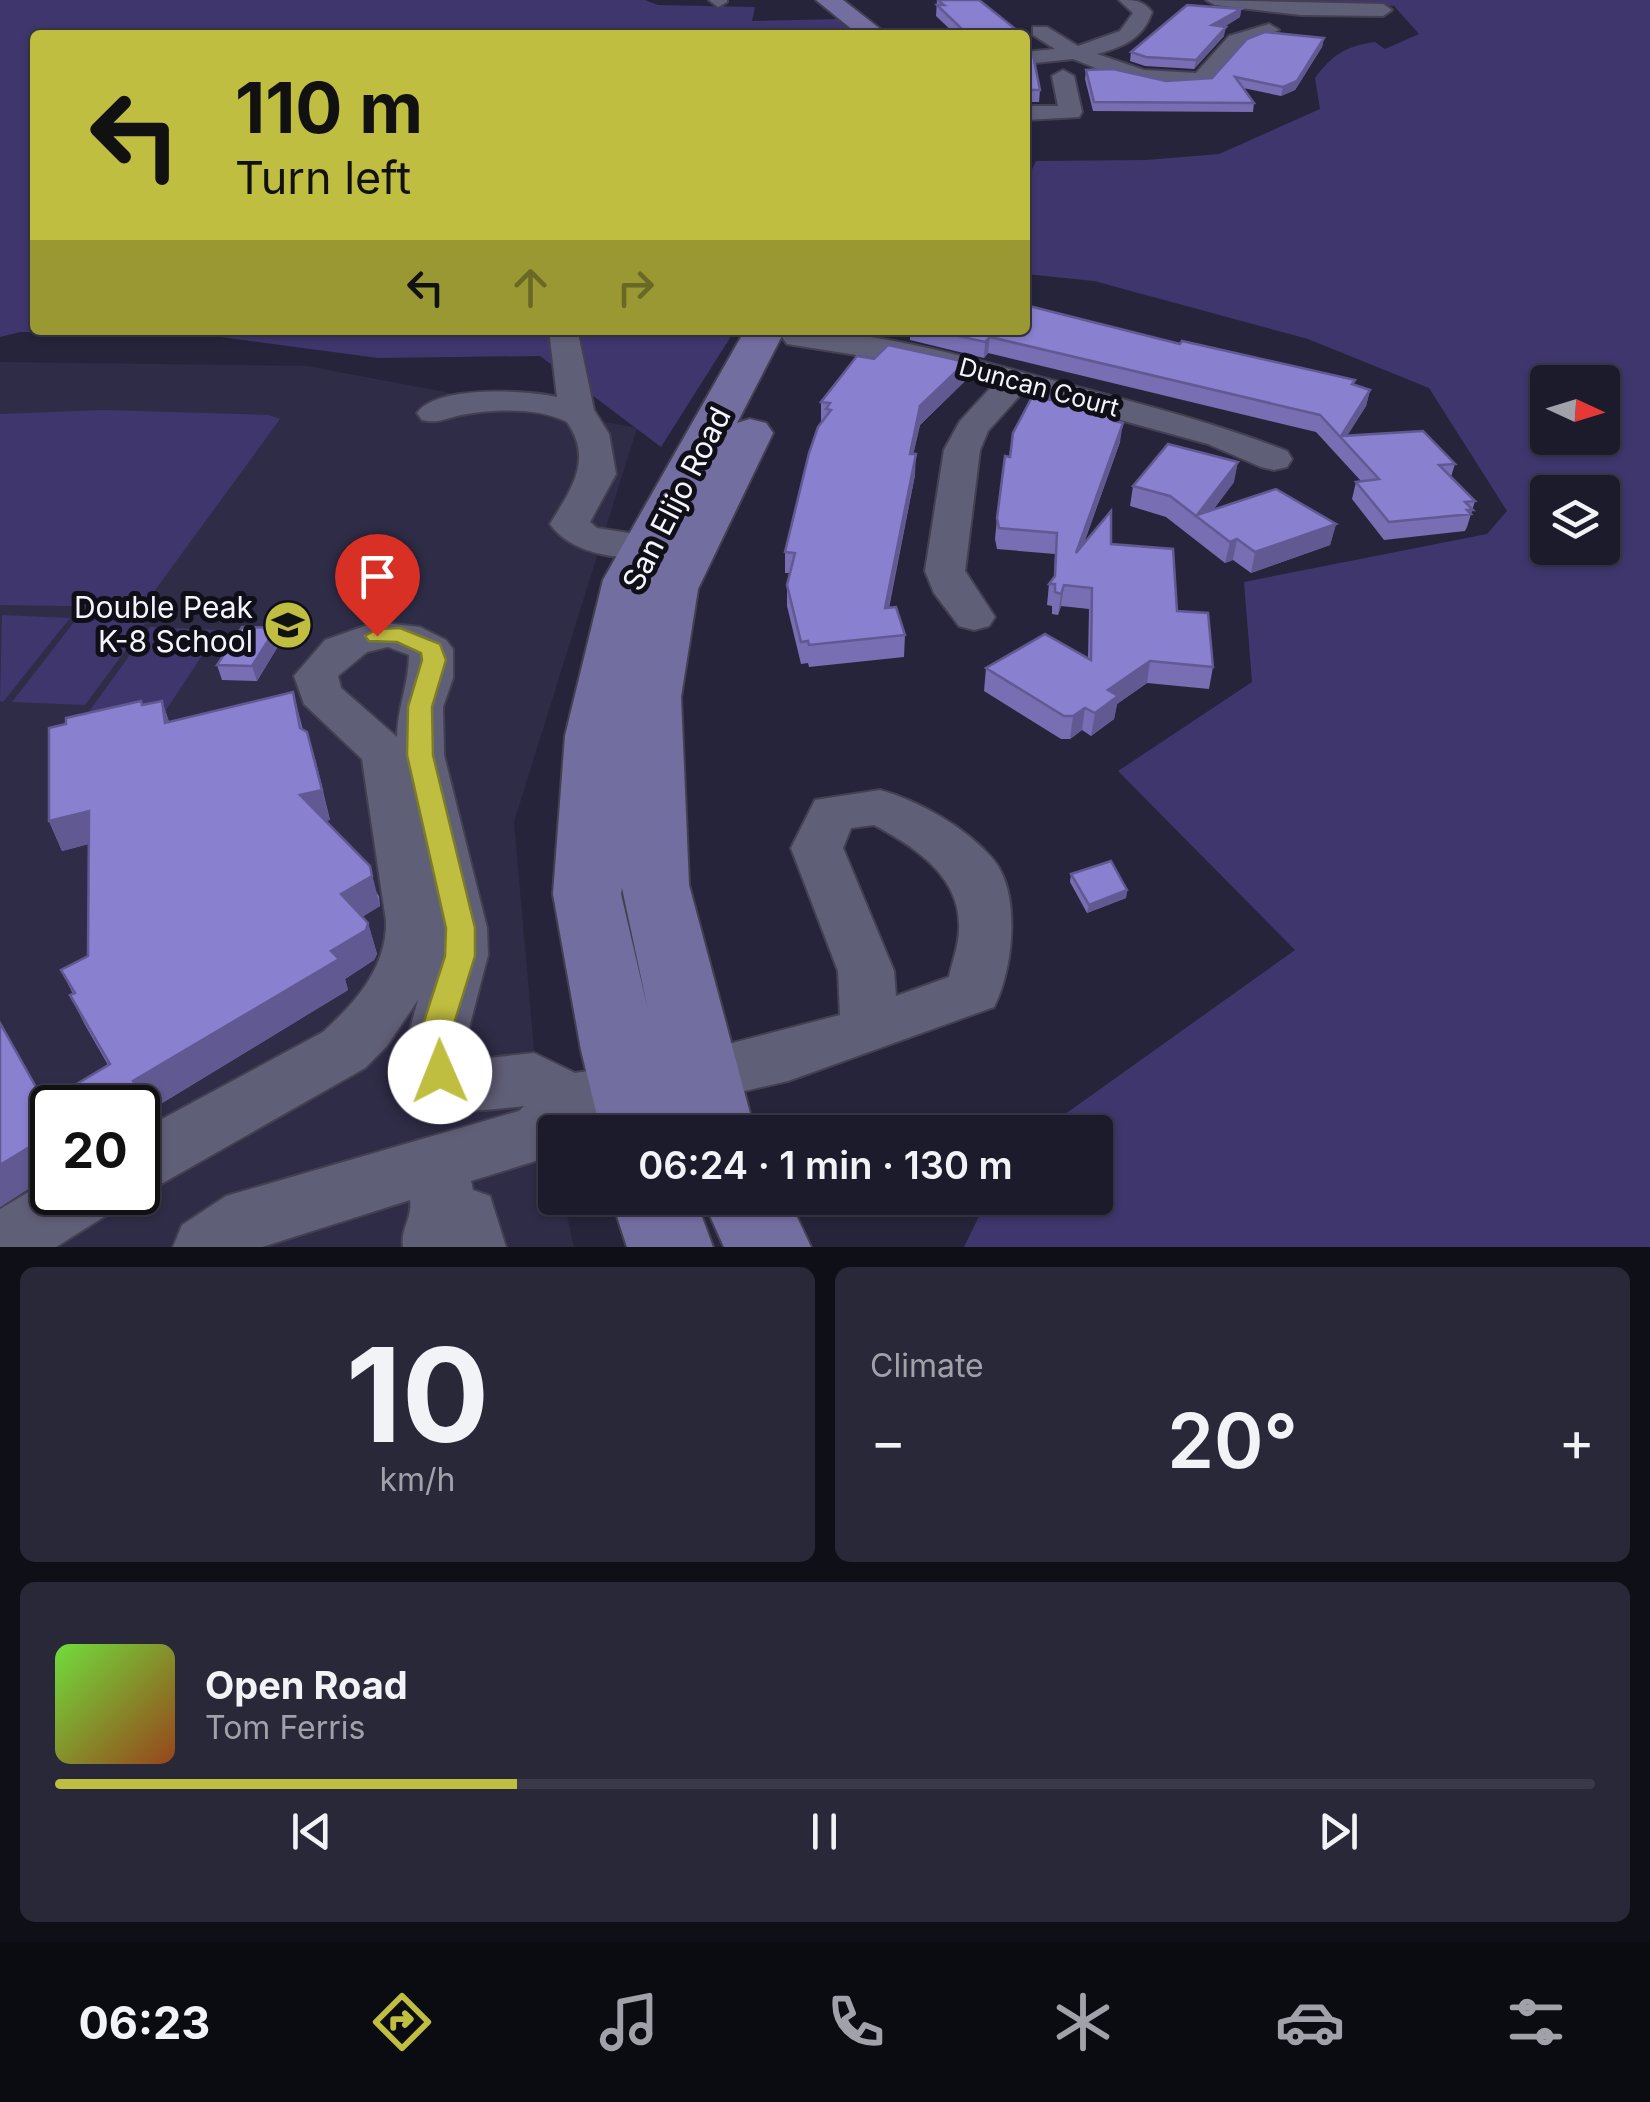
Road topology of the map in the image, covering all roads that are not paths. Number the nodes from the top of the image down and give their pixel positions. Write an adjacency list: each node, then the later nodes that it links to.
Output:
1 (828, 0): 6 (main road)
2 (851, 0): 7 (main road)
3 (1215, 0): 5 (street)
4 (1135, 6): 10 (street)
5 (1383, 10)
6 (868, 30)
7 (890, 30)
8 (1270, 30): 10 (street)
9 (1040, 31): 10 (street)
10 (1074, 52): 11 (street)
11 (1030, 57)
12 (1063, 76): 13 (street)
13 (1030, 113)
14 (562, 335): 19 (street)
15 (786, 335): 22 (main road, San Elijo Road)
16 (787, 335): 25 (main road, San Elijo Road)
17 (806, 335): 18 (street, Duncan Court)
18 (1015, 380): 21 (street, Duncan Court); 23 (street)
19 (576, 412): 20 (street); 22 (street)
20 (434, 413)
21 (1274, 458)
22 (648, 546): 25 (main road, San Elijo Road)
23 (974, 617)
24 (870, 1030): 25 (street)
25 (651, 1106): 26 (street); 30 (street)
26 (160, 1152)
27 (50, 1215): 31 (street)
28 (659, 1215): 33 (main road)
29 (752, 1215): 34 (main road)
30 (447, 1217): 32 (street)
31 (0, 1246)
32 (206, 1247)
33 (670, 1247)
34 (768, 1247)

